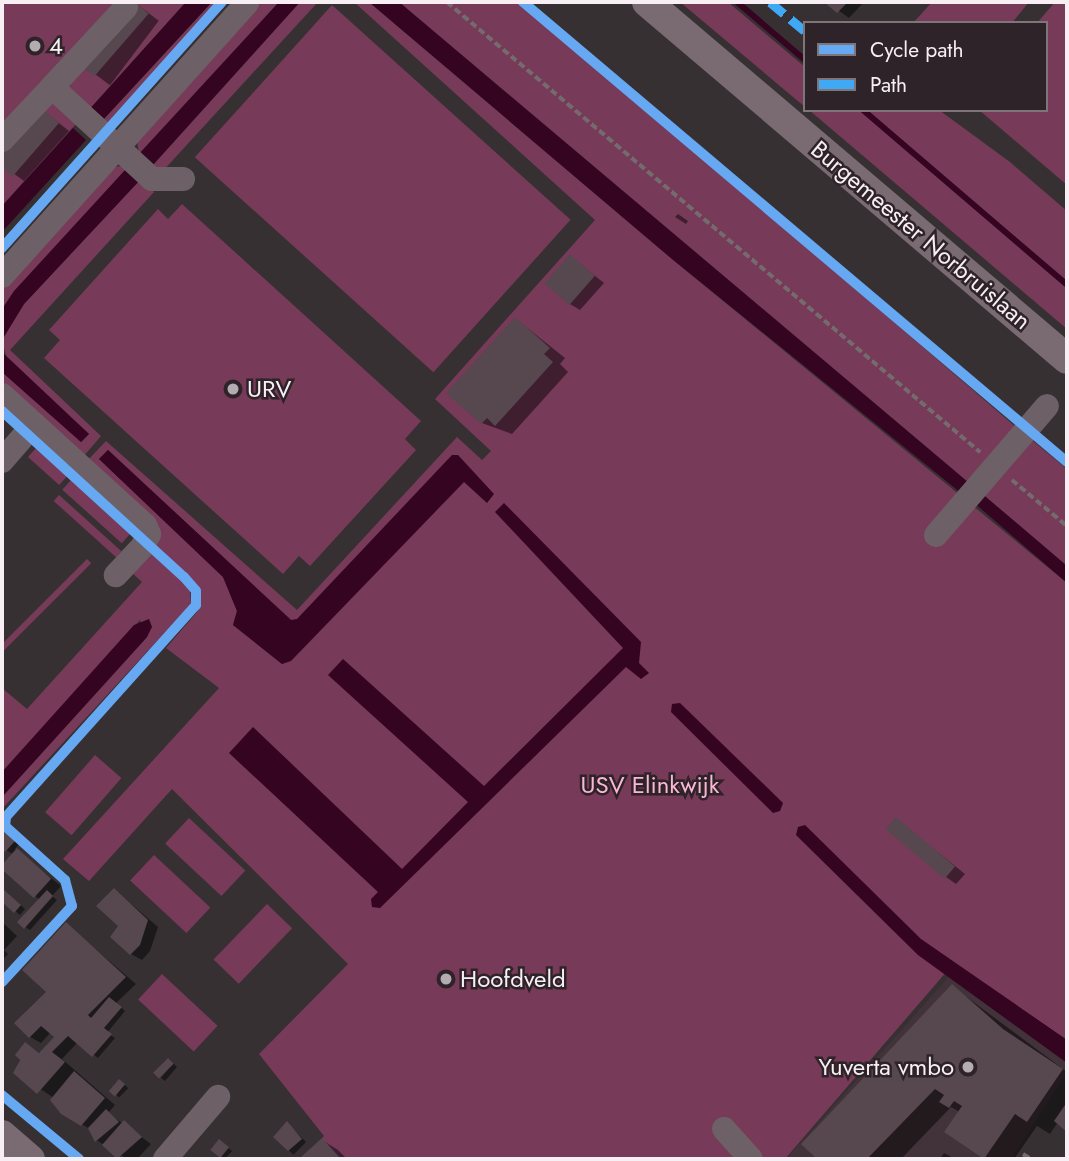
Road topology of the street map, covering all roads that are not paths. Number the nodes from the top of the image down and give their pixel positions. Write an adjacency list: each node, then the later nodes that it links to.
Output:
1 (248, 2): 6 (lane)
2 (647, 2): 9 (main road, Burgemeester Norbruislaan)
3 (126, 7): 4 (lane)
4 (52, 87): 5 (lane); 6 (lane)
5 (2, 140)
6 (120, 149): 7 (lane); 8 (lane)
7 (183, 179)
8 (2, 276)
9 (1067, 359)
10 (2, 396): 12 (lane)
11 (1046, 406): 14 (lane)
12 (34, 425): 13 (lane); 15 (lane)
13 (2, 461)
14 (936, 535)
15 (116, 575)
16 (218, 1097): 20 (lane)
17 (723, 1129): 21 (lane)
18 (2, 1135): 19 (main road)
19 (30, 1159)
20 (165, 1159)
21 (751, 1159)

